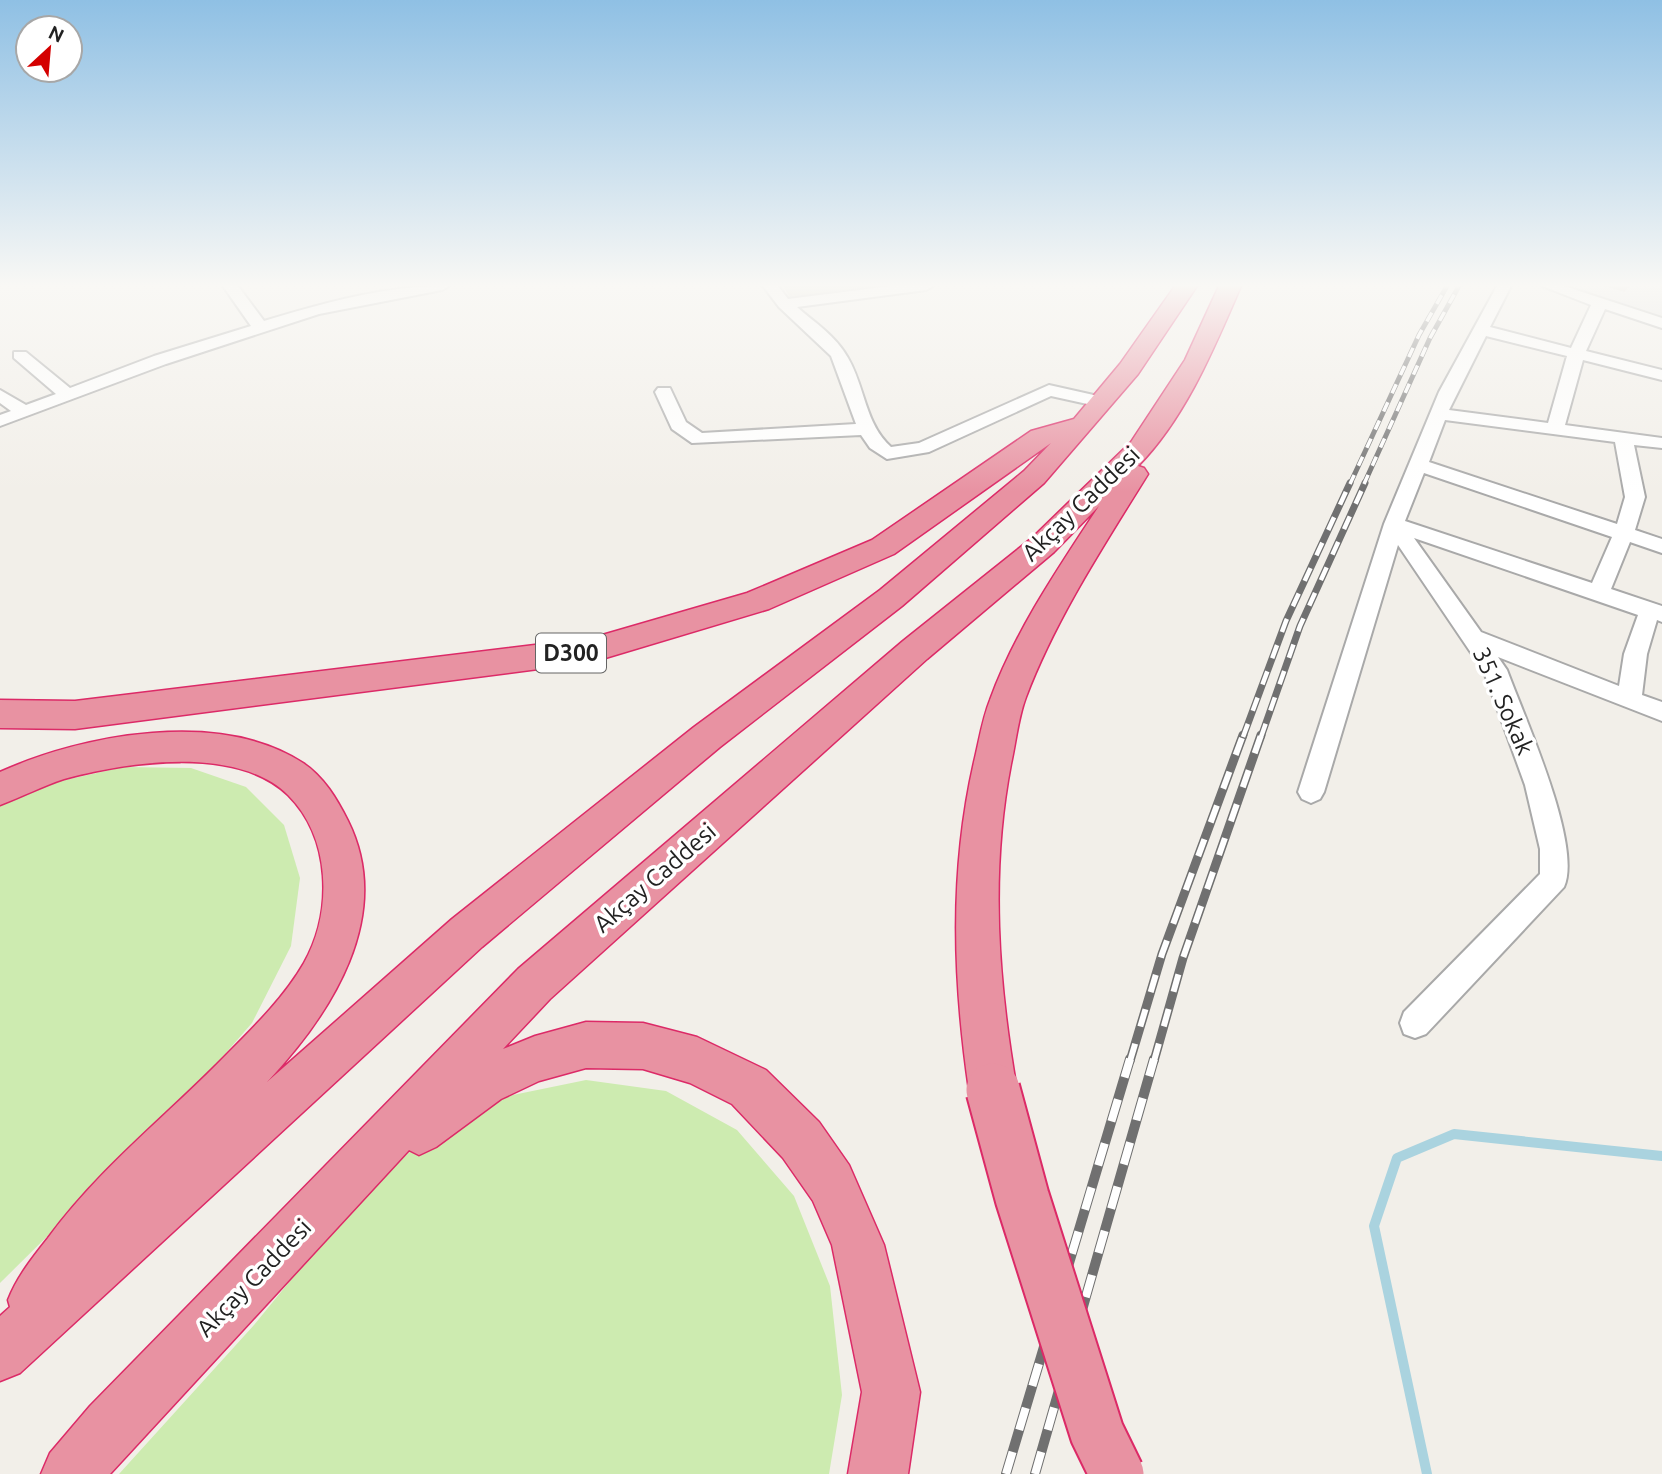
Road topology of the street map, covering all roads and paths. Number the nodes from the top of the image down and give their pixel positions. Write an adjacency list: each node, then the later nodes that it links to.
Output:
1 (20, 355): 10 (street)
2 (182, 355): 10 (street)
3 (838, 355): 16 (street)
4 (1139, 355): 12 (highway)
5 (1199, 355): 20 (highway, Akçay Caddesi)
6 (1469, 355): 14 (street)
7 (1576, 355): 8 (street); 17 (street)
8 (1662, 375)
9 (664, 392): 16 (street)
10 (67, 394): 13 (street)
11 (0, 395): 13 (street)
12 (1096, 410): 16 (street); 30 (highway, D300); 35 (highway)
13 (24, 412): 15 (street)
14 (1440, 414): 17 (street); 21 (street)
15 (0, 421)
16 (866, 429)
17 (1555, 429): 18 (street)
18 (1623, 438): 19 (street); 23 (street)
19 (1662, 443)
20 (1141, 447): 36 (highway, Akçay Caddesi); 39 (highway, bridge)
21 (1418, 466): 22 (street); 23 (street)
22 (1395, 524): 25 (street); 27 (street, 351. Sokak); 32 (street)
23 (1624, 533): 24 (street); 25 (street)
24 (1662, 546)
25 (1598, 594): 26 (street)
26 (1657, 612): 28 (street)
27 (1476, 639): 28 (street); 33 (street, 351. Sokak)
28 (1630, 700): 29 (street)
29 (1662, 712)
30 (0, 714)
31 (0, 789): 34 (highway)
32 (1311, 792)
33 (1415, 1023)
34 (0, 1346)
35 (0, 1353)
36 (111, 1427): 37 (highway, Akçay Caddesi); 38 (highway)
37 (71, 1474)
38 (878, 1474)
39 (1117, 1474)

